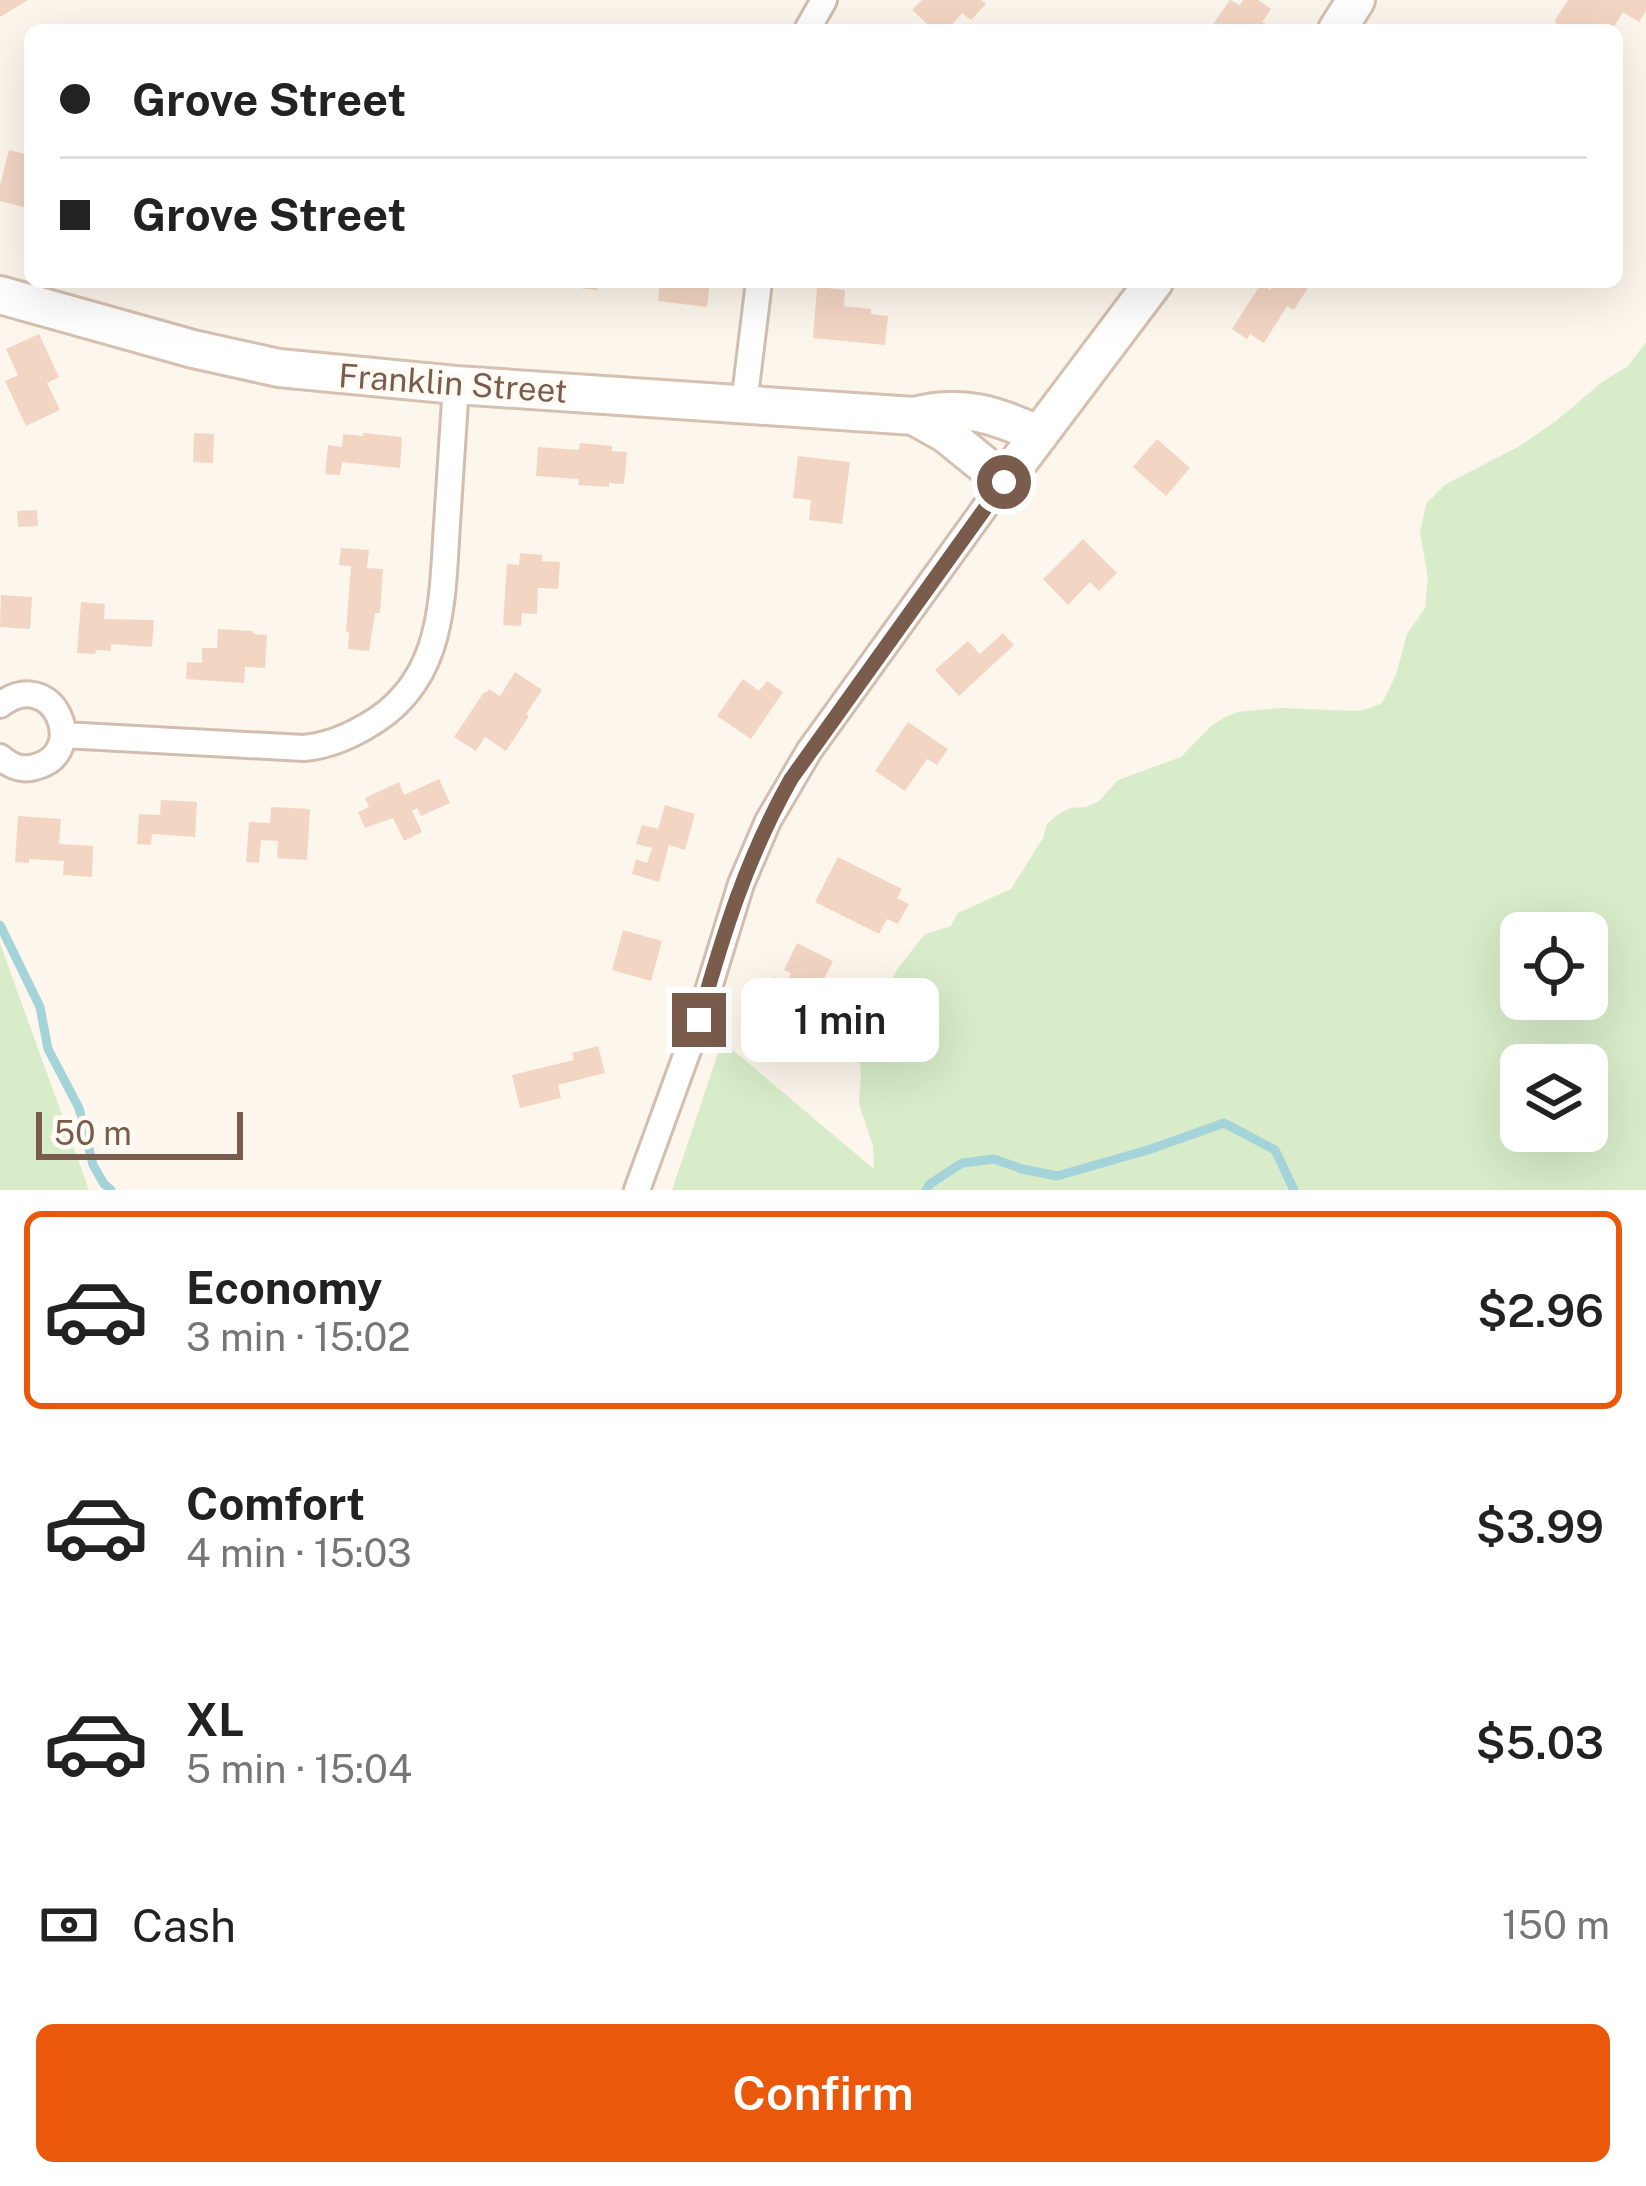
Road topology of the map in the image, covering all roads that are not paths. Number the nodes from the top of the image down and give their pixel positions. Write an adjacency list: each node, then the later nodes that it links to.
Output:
1 (758, 288): 5 (street)
2 (1149, 288): 7 (main road)
3 (0, 295): 4 (main road, Franklin Street)
4 (456, 386): 5 (main road, Franklin Street); 10 (street)
5 (744, 404): 6 (main road, Franklin Street)
6 (914, 416): 7 (main road, Franklin Street); 8 (main road, Franklin Street)
7 (1039, 435): 8 (main road)
8 (1004, 482): 12 (street)
9 (0, 706): 10 (street)
10 (63, 734): 11 (street)
11 (0, 757)
12 (637, 1190)

